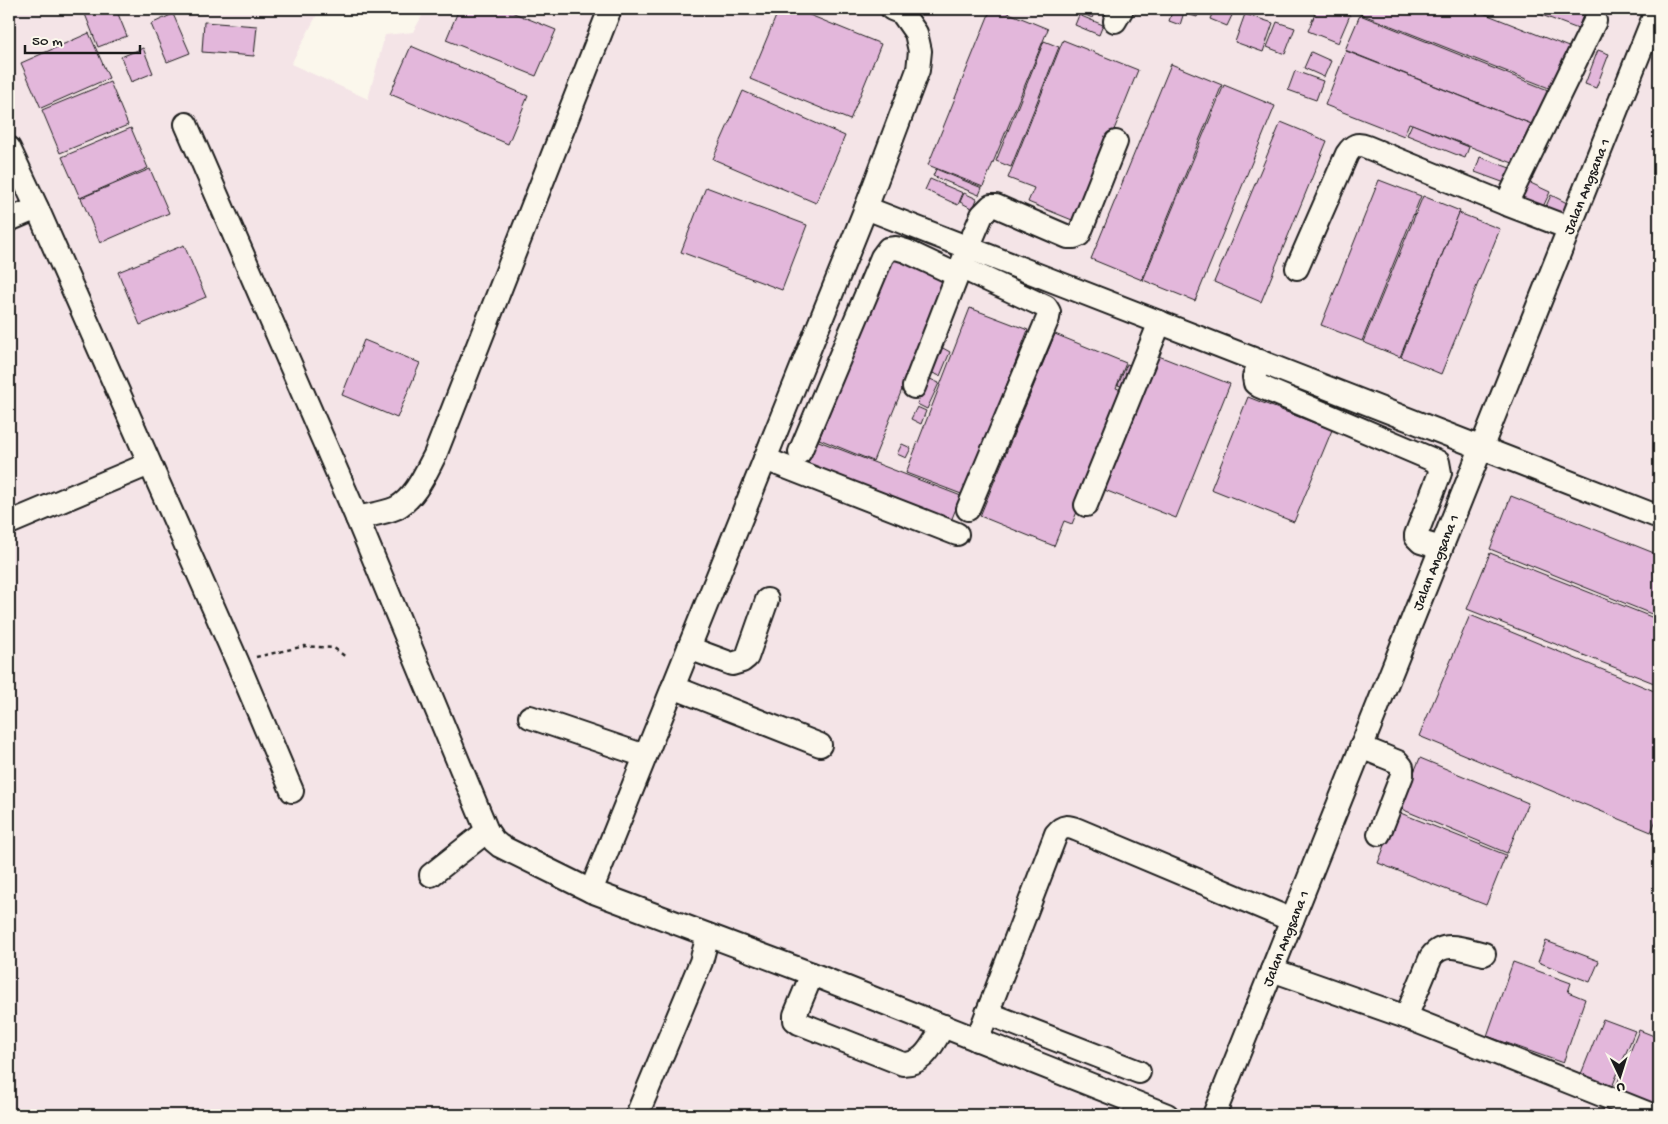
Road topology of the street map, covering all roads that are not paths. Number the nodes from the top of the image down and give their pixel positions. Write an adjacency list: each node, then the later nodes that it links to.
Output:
1 (610, 9): 25 (street)
2 (892, 9): 10 (street)
3 (1657, 9): 12 (street, Jalan Angsana 1)
4 (1595, 21): 8 (street)
5 (186, 124): 25 (street)
6 (1116, 142): 13 (street)
7 (9, 148): 9 (street)
8 (1506, 204): 12 (street); 14 (street)
9 (37, 208): 11 (street); 21 (street)
10 (866, 208): 13 (street); 20 (street)
11 (9, 220)
12 (1569, 228): 18 (street, Jalan Angsana 1)
13 (962, 263): 15 (street); 17 (street); 19 (street); 23 (street)
14 (1297, 268)
15 (1160, 322): 16 (street); 22 (street)
16 (1260, 362): 18 (street); 28 (street)
17 (914, 387)
18 (1481, 448): 24 (street); 28 (street, Jalan Angsana 1)
19 (800, 452)
20 (765, 459): 27 (street); 30 (street)
21 (149, 464): 26 (street); 36 (street)
22 (1086, 505)
23 (968, 509)
24 (1659, 517)
25 (358, 518): 37 (street)
26 (9, 523)
27 (957, 534)
28 (1441, 548): 34 (street, Jalan Angsana 1)
29 (767, 600): 30 (street)
30 (689, 648): 31 (street)
31 (673, 687): 33 (street); 35 (street)
32 (530, 717): 35 (street)
33 (820, 745)
34 (1361, 747): 38 (street); 41 (street, Jalan Angsana 1)
35 (645, 756): 40 (street)
36 (292, 791)
37 (487, 831): 39 (street); 40 (street)
38 (1379, 834)
39 (431, 875)
40 (591, 891): 42 (street)
41 (1292, 920): 44 (street, Jalan Angsana 1); 46 (street)
42 (708, 936): 45 (street); 52 (street)
43 (1484, 954): 47 (street)
44 (1272, 970): 47 (street); 54 (street, Jalan Angsana 1)
45 (812, 974): 48 (street); 48 (street)
46 (987, 1014): 49 (street); 50 (street)
47 (1406, 1018): 55 (street)
48 (944, 1026): 49 (street)
49 (977, 1040): 51 (street)
50 (1139, 1072)
51 (1133, 1109): 53 (street)
52 (637, 1115)
53 (1167, 1115)
54 (1214, 1115)
55 (1652, 1115)

